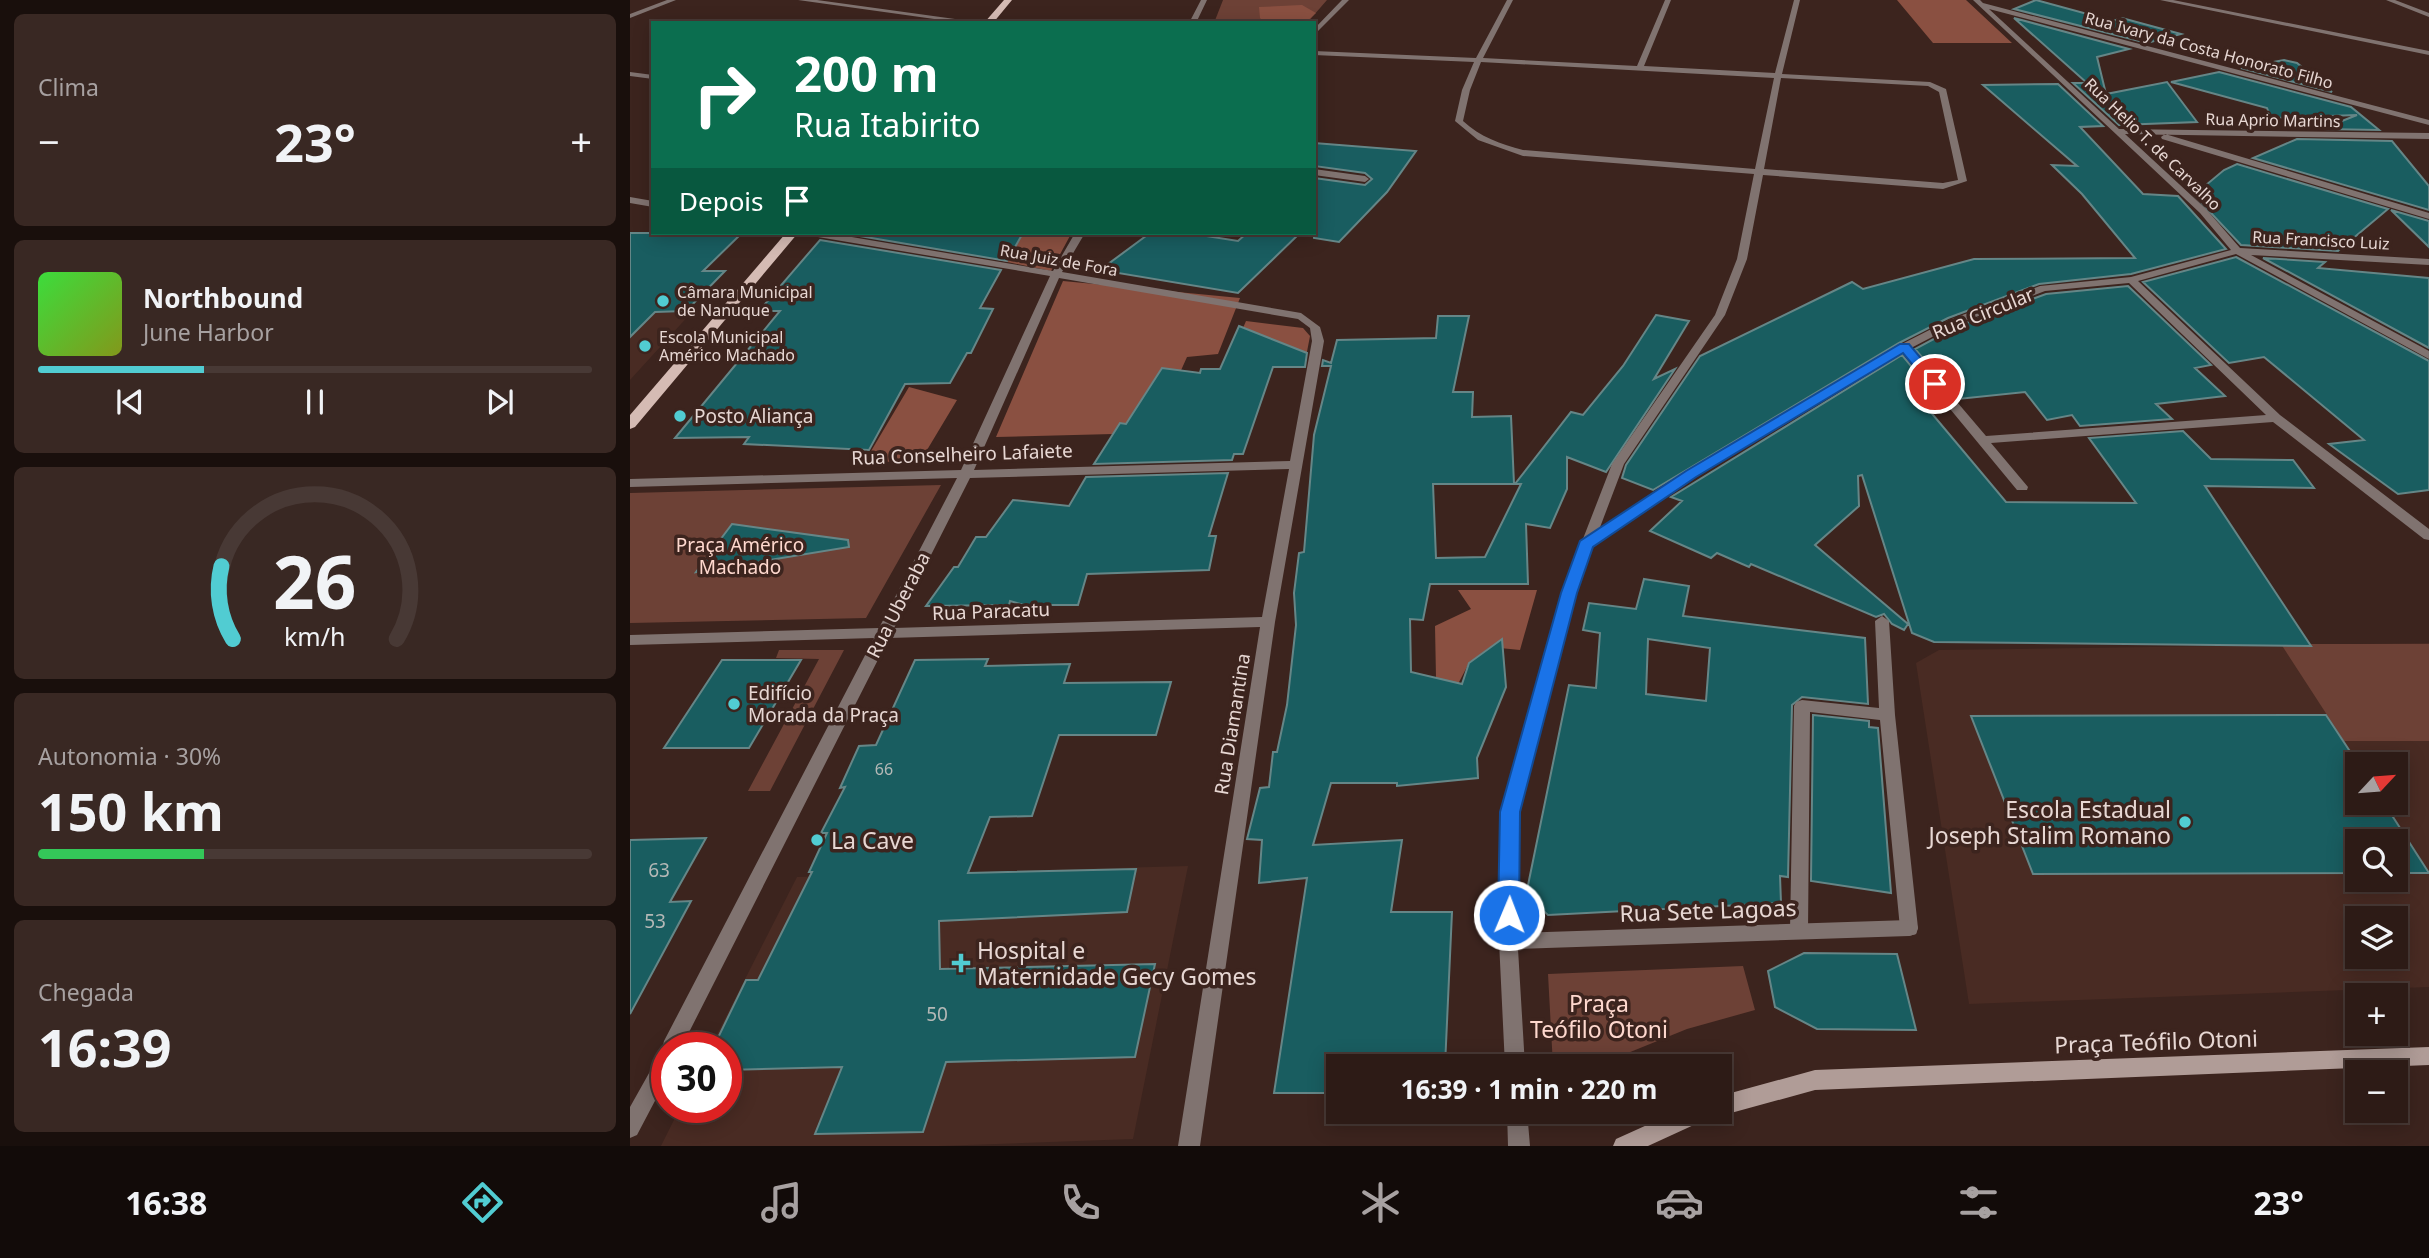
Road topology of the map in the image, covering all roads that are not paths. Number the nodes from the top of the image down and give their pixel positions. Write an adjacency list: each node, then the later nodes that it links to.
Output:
1 (673, 0): 13 (street)
2 (801, 0): 14 (street)
3 (1008, 0): 15 (main road)
4 (1205, 0): 16 (street)
5 (1346, 0): 17 (street)
6 (1510, 0): 20 (street)
7 (1668, 0): 21 (street)
8 (1797, 0): 23 (street)
9 (2163, 0): 19 (street)
10 (2389, 0): 12 (street)
11 (1979, 2): 25 (street, Rua Ivary da Costa Honorato Filho); 26 (street, Rua Helio T. de Carvalho)
12 (2429, 15)
13 (630, 16)
14 (965, 21)
15 (990, 21)
16 (1193, 21)
17 (1316, 31)
18 (1316, 53): 20 (street)
19 (2429, 53)
20 (1481, 60): 21 (street); 30 (street)
21 (1640, 68): 23 (street)
22 (630, 74): 24 (street)
23 (1778, 75): 30 (street); 30 (street)
24 (651, 78)
25 (2429, 123)
26 (2118, 131): 27 (street, Rua Aprio Martins); 38 (street, Rua Helio T. de Carvalho)
27 (2148, 131): 28 (street, Rua Aprio Martins); 34 (street)
28 (2429, 136)
29 (1316, 172): 31 (street)
30 (1759, 172): 53 (street)
31 (1365, 179)
32 (630, 200): 33 (street)
33 (651, 204)
34 (2429, 216)
35 (790, 235): 46 (main road)
36 (824, 235): 40 (street, Rua Juiz de Fora)
37 (1079, 235): 40 (street, Rua Uberaba)
38 (2237, 251): 39 (street, Rua Francisco Luiz); 41 (street, Rua Francisco Luiz); 44 (street, Rua Helio T. de Carvalho)
39 (2429, 262)
40 (1055, 276): 42 (street, Rua Juiz de Fora); 49 (street, Rua Uberaba)
41 (2131, 280): 43 (street, Rua Circular); 45 (street)
42 (1301, 316): 48 (street, Rua Diamantina)
43 (1904, 347): 47 (street); 53 (street, Rua Circular)
44 (2429, 356)
45 (2276, 418): 47 (street); 52 (street)
46 (630, 424)
47 (1982, 440): 51 (street)
48 (1296, 465): 49 (street, Rua Conselheiro Lafaiete); 55 (street, Rua Diamantina)
49 (966, 473): 50 (street, Rua Conselheiro Lafaiete); 56 (street, Rua Uberaba)
50 (630, 483)
51 (2022, 488)
52 (2429, 536)
53 (1586, 545): 60 (street)
54 (1882, 621): 58 (street)
55 (1268, 622): 56 (street, Rua Paracatu); 69 (street, Rua Diamantina)
56 (884, 634): 57 (street, Rua Paracatu); 61 (street, Rua Uberaba)
57 (630, 640)
58 (1887, 715): 59 (street); 59 (street, Rua Sete Lagoas)
59 (1799, 931): 60 (street, Rua Sete Lagoas)
60 (1508, 941): 62 (street)
61 (679, 1032)
62 (1514, 1054)
63 (2429, 1056): 65 (main road, Praça Teófilo Otoni)
64 (651, 1088): 68 (street)
65 (1732, 1103)
66 (1518, 1124): 70 (street)
67 (1673, 1124): 71 (main road)
68 (630, 1128)
69 (1189, 1146)
70 (1519, 1146)
71 (1624, 1146)

